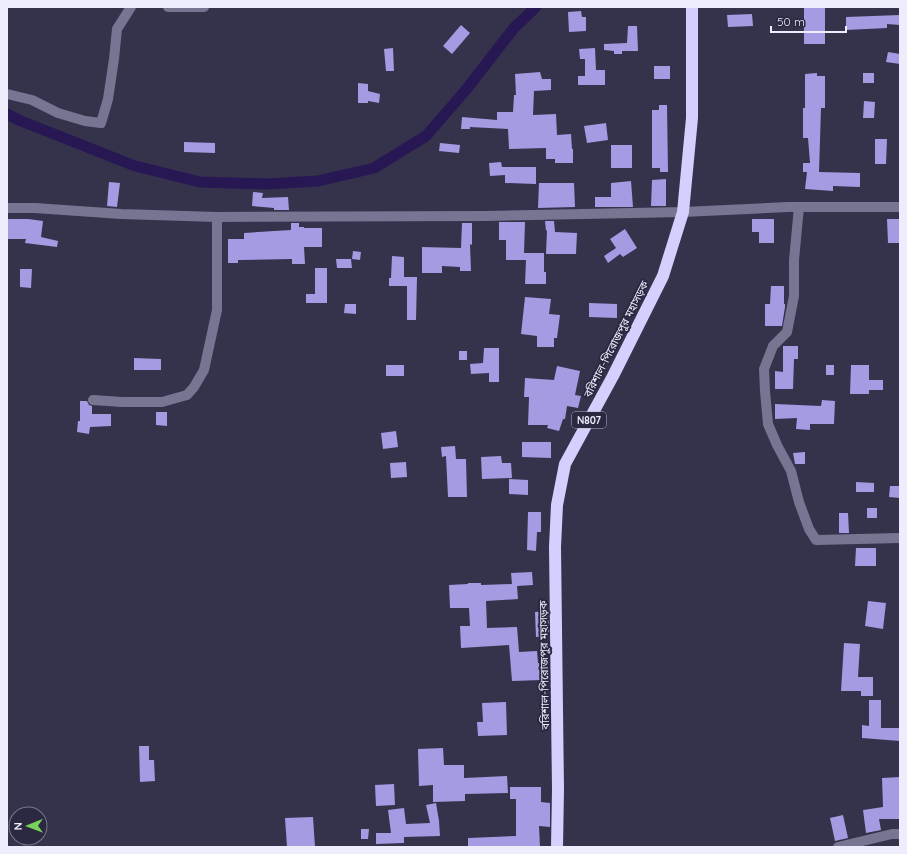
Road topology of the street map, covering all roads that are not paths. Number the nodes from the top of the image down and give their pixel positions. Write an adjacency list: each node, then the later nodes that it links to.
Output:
1 (131, 7): 5 (street)
2 (168, 7): 3 (street)
3 (204, 7)
4 (692, 7): 9 (highway, বরিশাল-পিরোজপুর মহাসড়ক / N807)
5 (7, 94)
6 (799, 207): 7 (street); 9 (street); 12 (street)
7 (900, 207)
8 (7, 208): 10 (street)
9 (683, 212): 10 (street); 14 (highway, বরিশাল-পিরোজপুর মহাসড়ক / N807)
10 (217, 217): 11 (street)
11 (93, 400)
12 (900, 538)
13 (900, 834): 15 (street)
14 (557, 847)
15 (838, 847)

